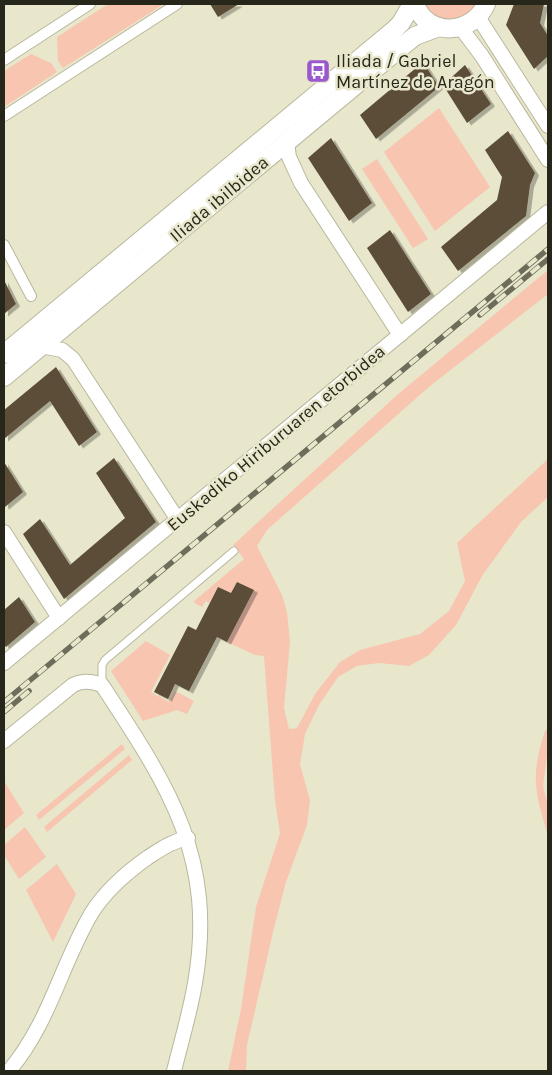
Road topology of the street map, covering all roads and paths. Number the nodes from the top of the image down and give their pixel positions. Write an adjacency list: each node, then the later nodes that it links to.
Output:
1 (90, 4): 7 (street)
2 (177, 4): 8 (street)
3 (413, 4): 5 (street); 17 (street, Iliada ibilbidea)
4 (482, 10): 6 (street); 9 (street)
5 (439, 27): 6 (street); 10 (street, Iliada ibilbidea)
6 (461, 28): 11 (street)
7 (4, 60)
8 (4, 116)
9 (548, 126)
10 (287, 143): 15 (street); 16 (street, Iliada ibilbidea)
11 (548, 160)
12 (548, 212): 15 (street, Euskadiko Hiriburuaren etorbidea)
13 (4, 245): 14 (street)
14 (31, 296)
15 (400, 335): 19 (street, Euskadiko Hiriburuaren etorbidea)
16 (41, 346): 18 (street, Iliada ibilbidea); 19 (street)
17 (4, 354)
18 (4, 377)
19 (178, 520): 22 (street, Euskadiko Hiriburuaren etorbidea)
20 (4, 532): 22 (street)
21 (234, 552): 24 (lane)
22 (59, 618): 23 (street, Euskadiko Hiriburuaren etorbidea)
23 (4, 664)
24 (102, 685): 25 (street); 26 (street)
25 (4, 741)
26 (188, 838): 27 (street); 28 (street)
27 (9, 1071)
28 (174, 1071)

